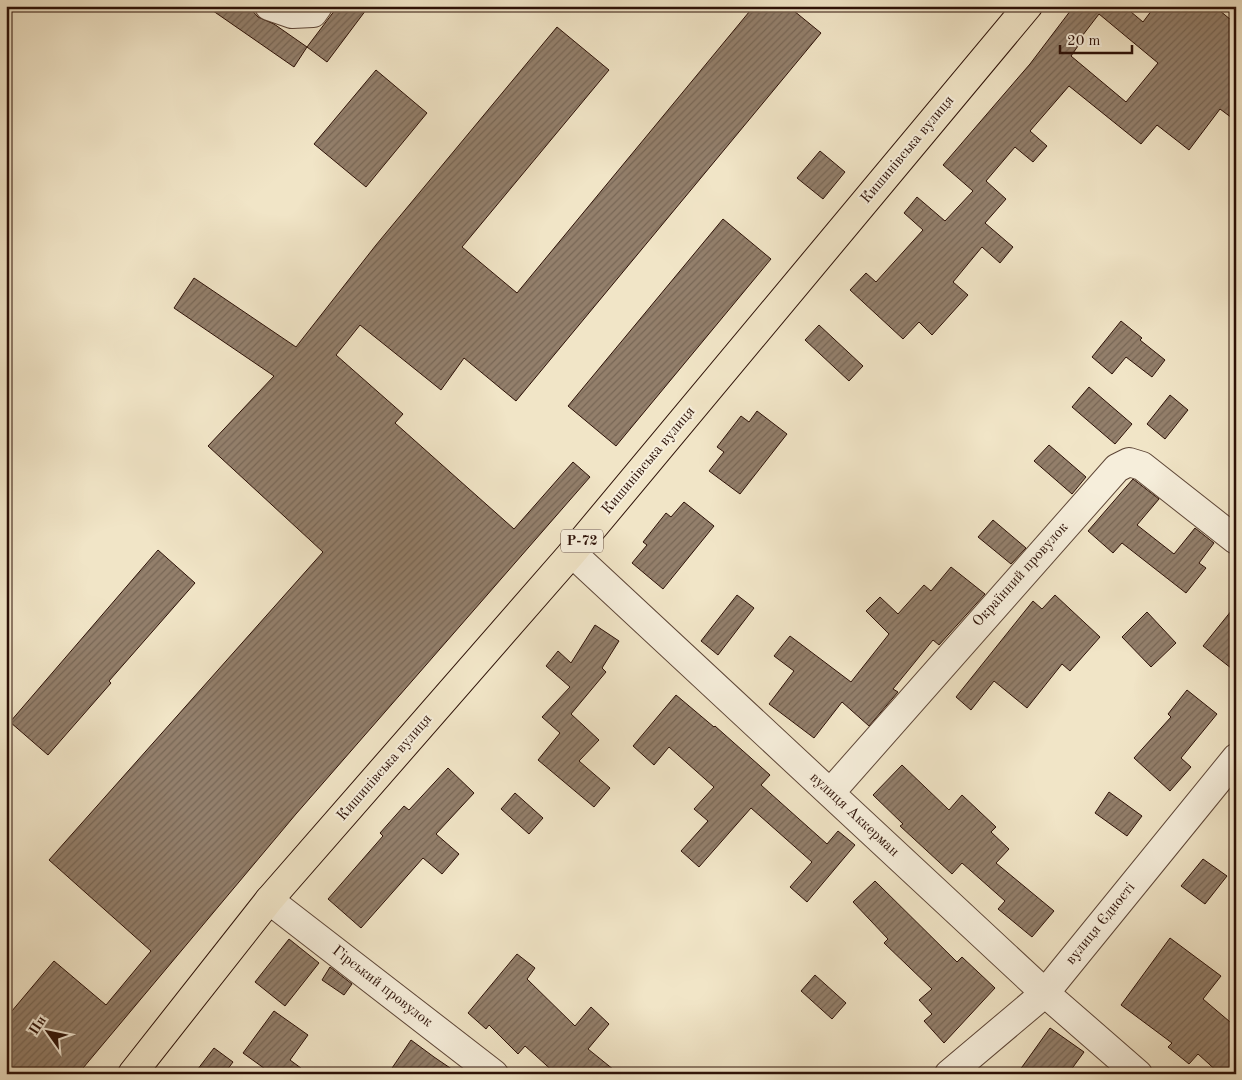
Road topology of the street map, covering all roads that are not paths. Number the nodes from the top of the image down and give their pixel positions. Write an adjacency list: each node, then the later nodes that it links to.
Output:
1 (269, 6): 2 (street)
2 (318, 6)
3 (1028, 6): 5 (main road, Кишинівська вулиця / Р-72)
4 (1236, 540): 7 (street, Окраїнний провулок)
5 (572, 553): 7 (street, вулиця Аккерман); 8 (main road, Кишинівська вулиця / Р-72)
6 (1236, 758): 9 (street, вулиця Єдності)
7 (830, 793): 9 (street, вулиця Аккерман)
8 (269, 900): 10 (main road, Кишинівська вулиця / Р-72); 11 (street, Гірський провулок)
9 (1045, 993): 12 (street, вулиця Єдності); 13 (street, вулиця Аккерман)
10 (132, 1074)
11 (494, 1074)
12 (949, 1074)
13 (1138, 1074)

